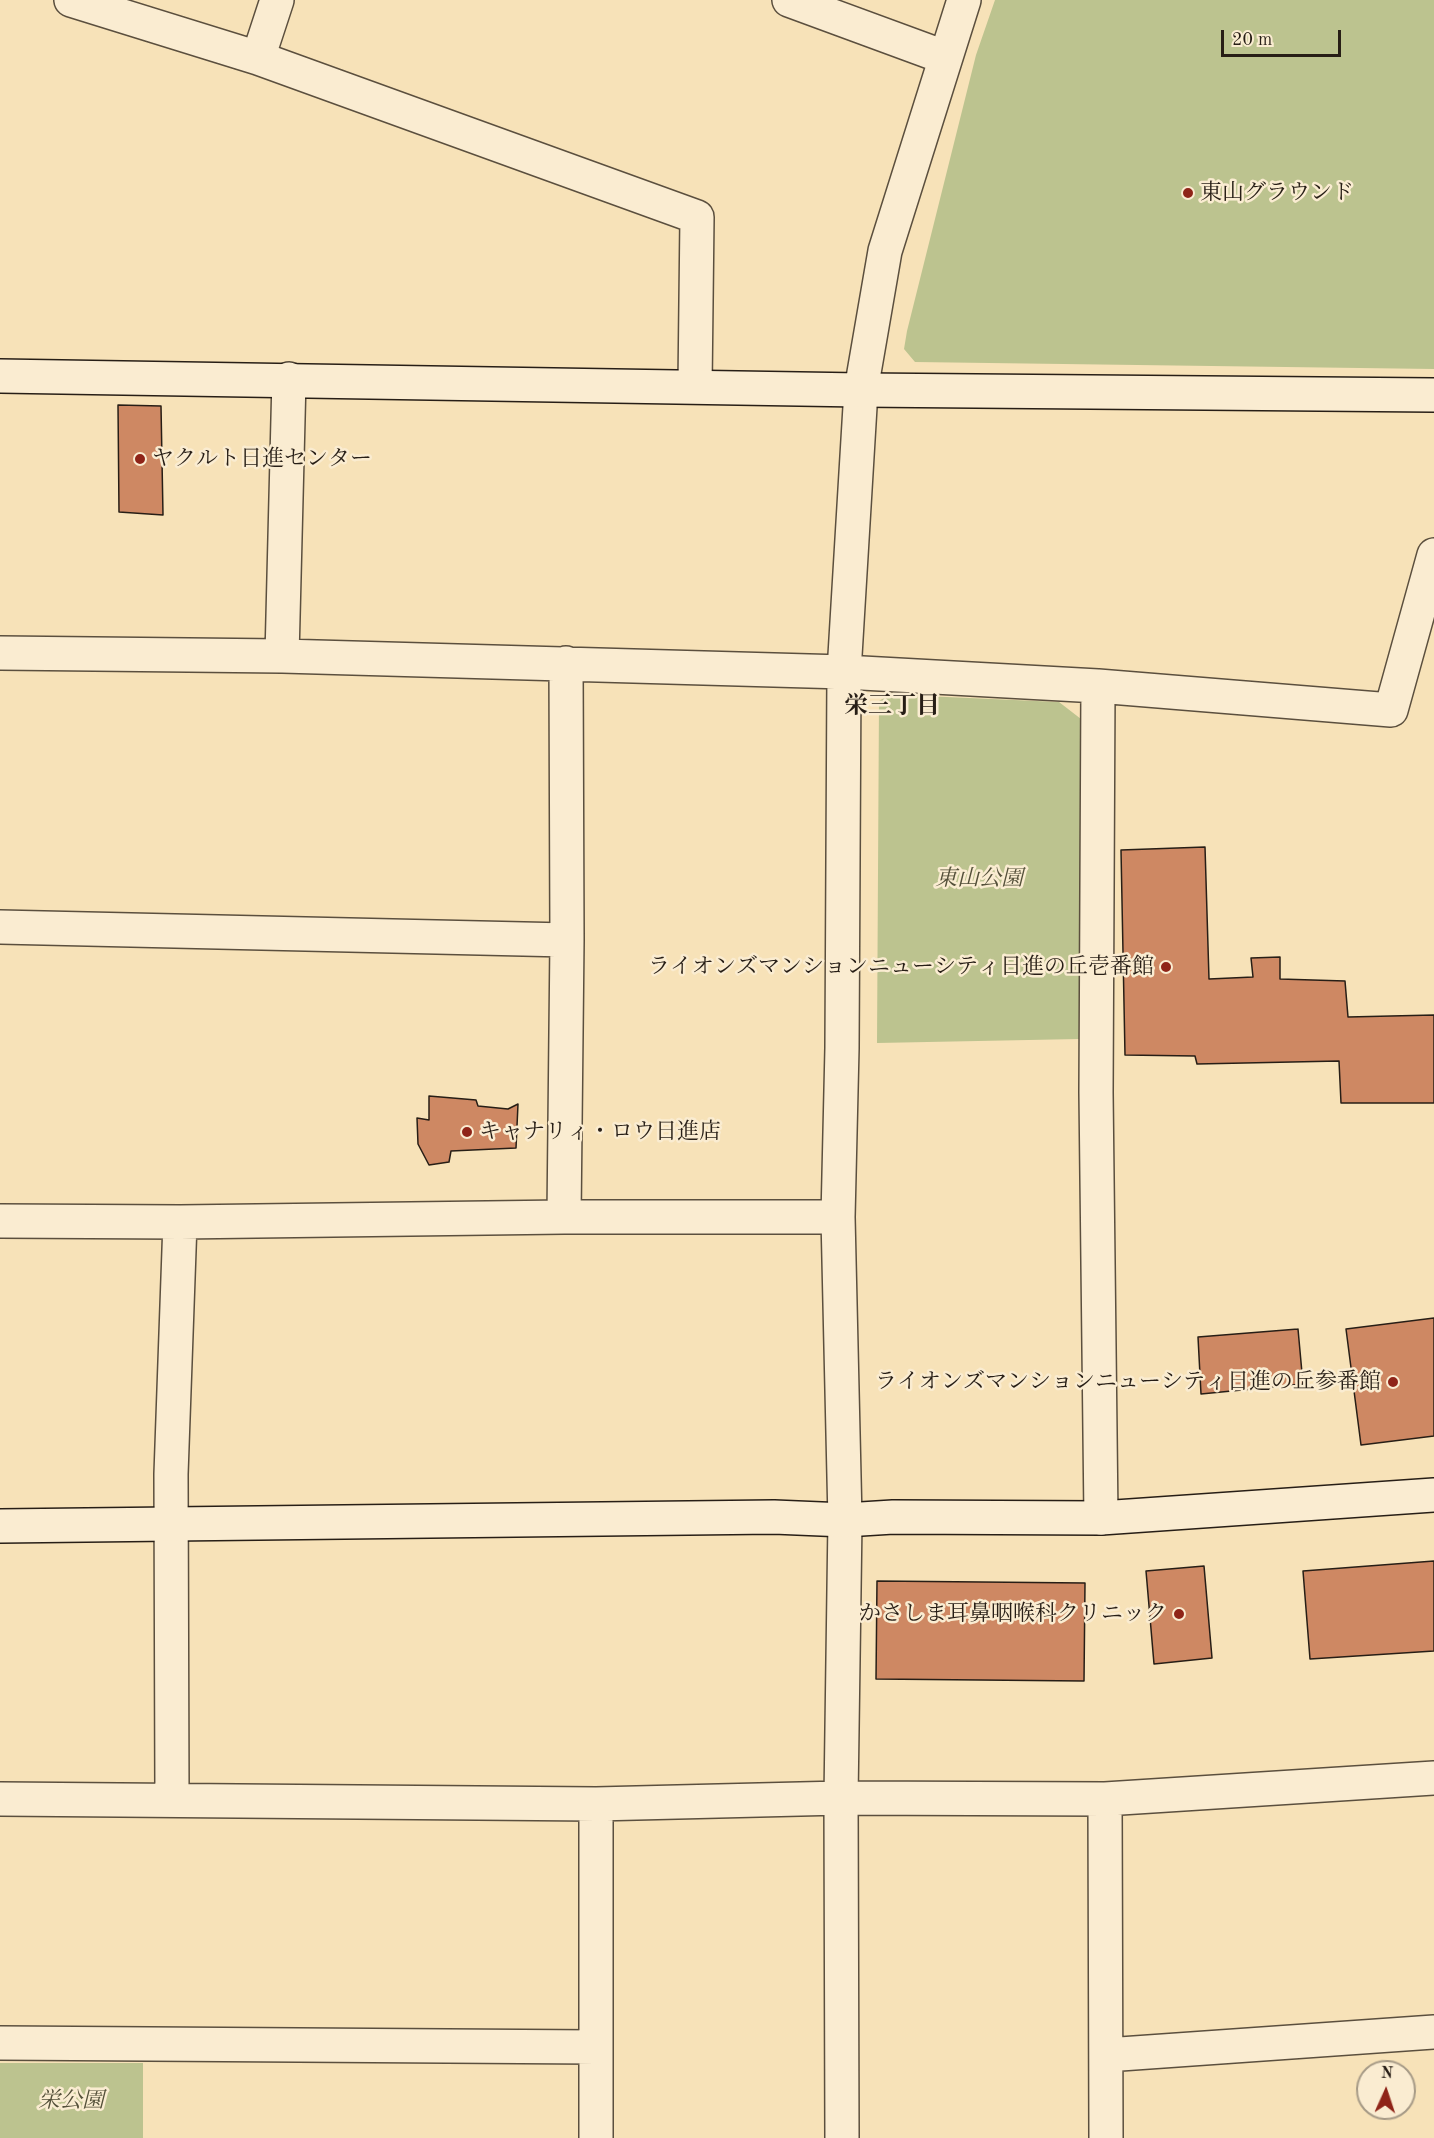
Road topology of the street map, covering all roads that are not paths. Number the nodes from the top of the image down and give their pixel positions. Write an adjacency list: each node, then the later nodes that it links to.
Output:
1 (71, 0): 6 (street)
2 (278, 0): 6 (street)
3 (789, 0): 5 (street)
4 (964, 0): 5 (street)
5 (944, 57): 10 (street)
6 (258, 58): 9 (street)
7 (0, 376): 8 (street)
8 (289, 379): 9 (street); 14 (street)
9 (695, 386): 10 (street)
10 (861, 390): 11 (street); 16 (street)
11 (1434, 395)
12 (1434, 555): 17 (street)
13 (0, 653): 14 (street)
14 (282, 656): 15 (street)
15 (566, 663): 16 (street); 19 (street)
16 (844, 672): 17 (street); 21 (street)
17 (1098, 686): 25 (street)
18 (0, 927): 19 (street)
19 (567, 940): 20 (street)
20 (564, 1217): 21 (street); 23 (street)
21 (838, 1217): 26 (street)
22 (0, 1221): 23 (street)
23 (180, 1222): 27 (street)
24 (1434, 1495): 25 (street)
25 (1101, 1518): 26 (street)
26 (845, 1520): 27 (street); 30 (street)
27 (170, 1525): 28 (street); 32 (street)
28 (0, 1526)
29 (1434, 1778): 33 (street)
30 (841, 1798): 33 (street); 34 (street); 40 (street)
31 (0, 1799): 32 (street)
32 (172, 1799): 34 (street)
33 (1105, 1799): 38 (street)
34 (596, 1804): 37 (street)
35 (1434, 2032): 38 (street)
36 (0, 2043): 37 (street)
37 (596, 2047): 39 (street)
38 (1106, 2055): 41 (street)
39 (597, 2138)
40 (842, 2138)
41 (1106, 2138)

